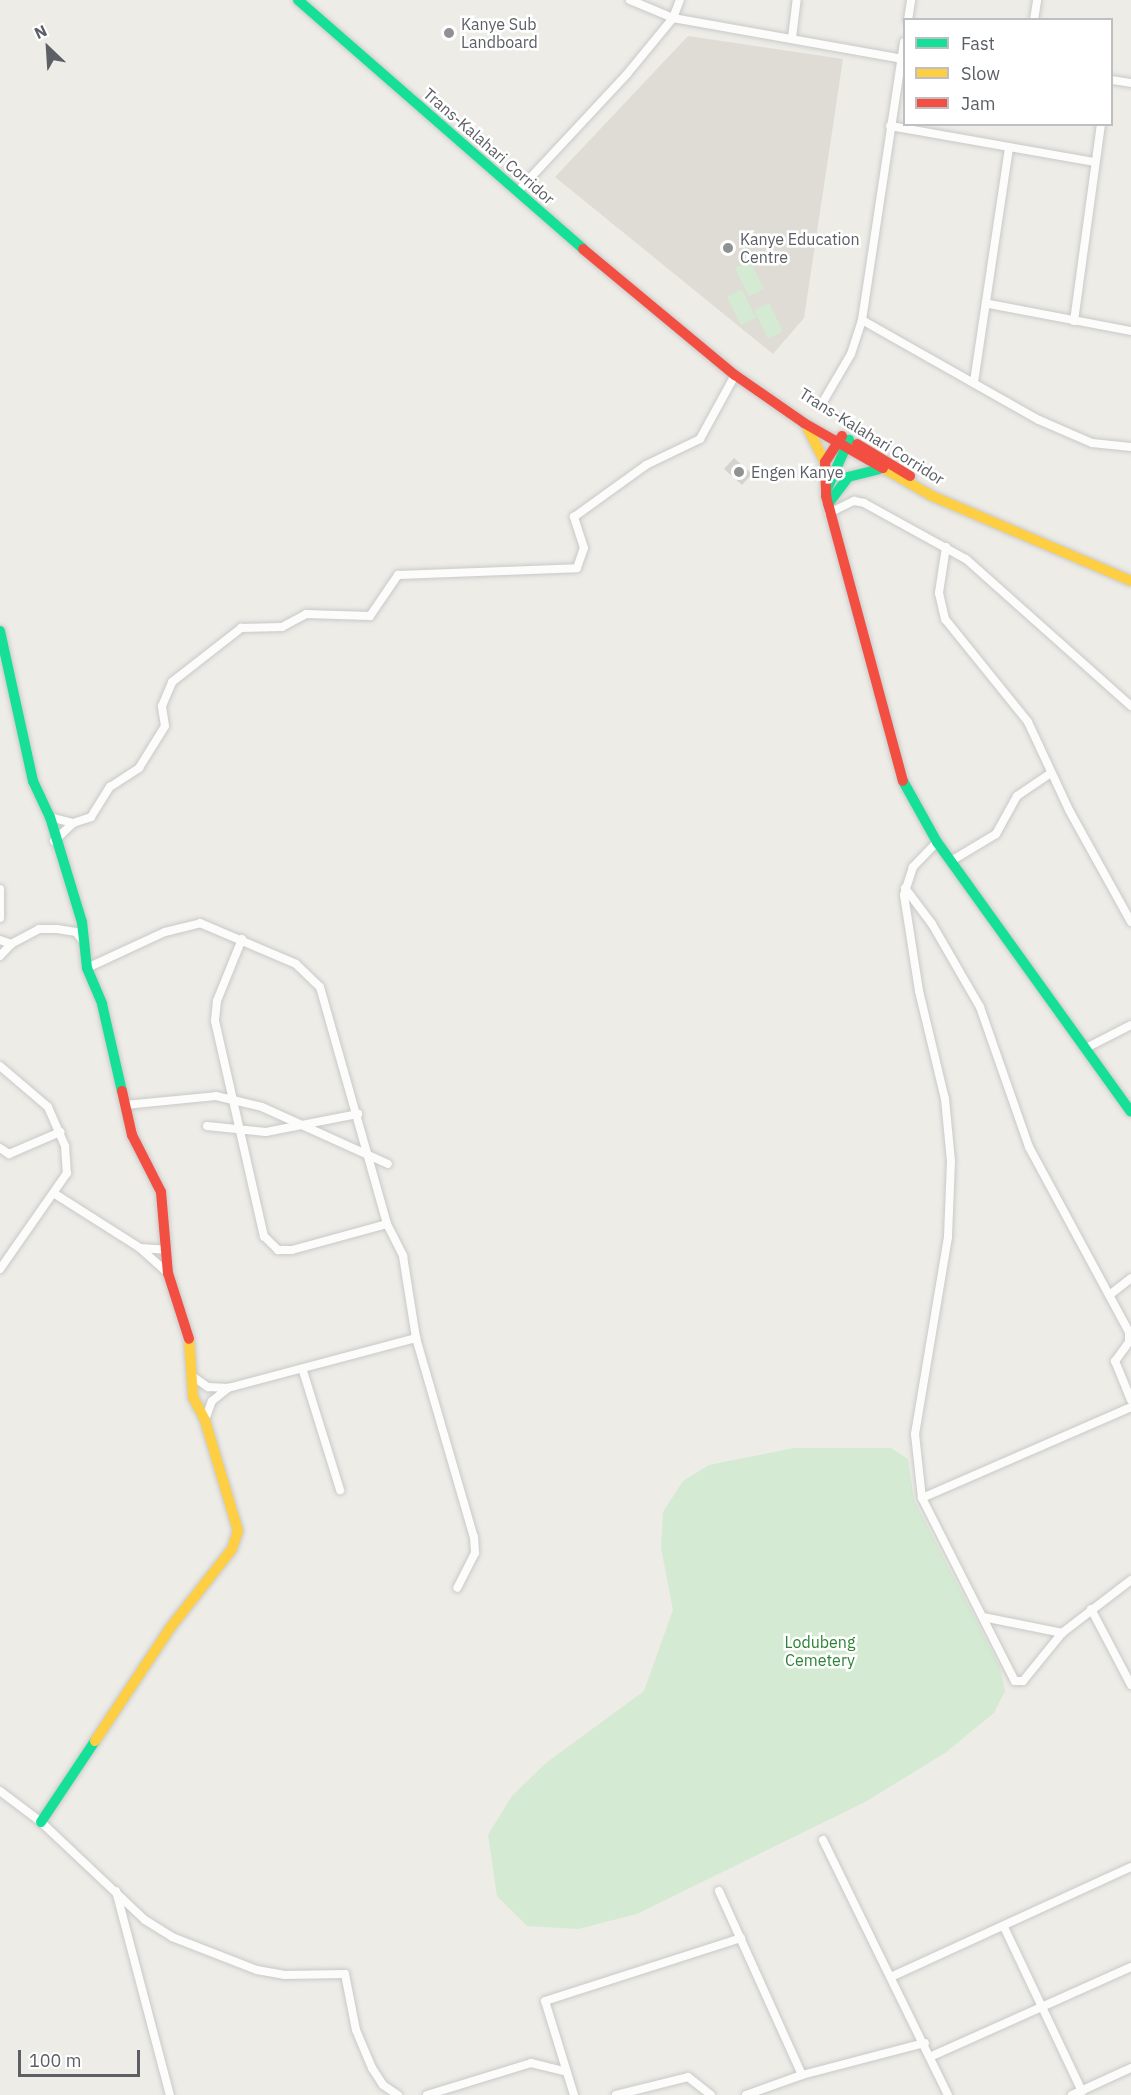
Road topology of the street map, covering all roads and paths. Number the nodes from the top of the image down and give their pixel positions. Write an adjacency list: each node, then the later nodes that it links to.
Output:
1 (298, 0): 18 (main road, Trans-Kalahari Corridor)
2 (630, 0): 7 (street)
3 (680, 0): 7 (street)
4 (797, 0): 10 (street)
5 (911, 0): 8 (street)
6 (1037, 0): 9 (street)
7 (673, 18): 10 (street); 18 (street)
8 (908, 18)
9 (1034, 18)
10 (792, 38): 11 (street)
11 (903, 58): 14 (street)
12 (1113, 80): 13 (street)
13 (1131, 83)
14 (890, 126): 16 (street); 21 (street)
15 (1101, 126): 17 (street)
16 (1009, 148): 17 (street); 19 (street)
17 (1094, 162): 22 (street)
18 (518, 191): 20 (main road, Trans-Kalahari Corridor)
19 (989, 304): 22 (street); 25 (street)
20 (660, 315): 24 (main road, Trans-Kalahari Corridor); 28 (main road, Trans-Kalahari Corridor)
21 (862, 320): 25 (street); 26 (street)
22 (1074, 321): 23 (street)
23 (1131, 331)
24 (735, 375): 27 (main road, Trans-Kalahari Corridor); 40 (street)
25 (974, 382): 29 (street)
26 (824, 400)
27 (804, 423): 28 (main road, Trans-Kalahari Corridor); 30 (main road)
28 (843, 442): 30 (main road); 31 (main road, Trans-Kalahari Corridor); 32 (main road, Trans-Kalahari Corridor); 33 (main road)
29 (1131, 447)
30 (825, 462): 33 (main road)
31 (879, 468): 32 (main road, Trans-Kalahari Corridor); 33 (main road)
32 (949, 502): 35 (main road, Trans-Kalahari Corridor)
33 (828, 504): 34 (street); 42 (main road)
34 (946, 547): 37 (street); 38 (street)
35 (1131, 581)
36 (0, 631): 39 (main road)
37 (1131, 706)
38 (1051, 773): 43 (street); 48 (street)
39 (50, 817): 40 (street); 41 (main road)
40 (73, 823): 41 (street)
41 (54, 842): 47 (main road)
42 (937, 842): 43 (main road); 44 (street)
43 (951, 861): 57 (main road)
44 (905, 888): 77 (street); 86 (street)
45 (0, 889): 46 (street)
46 (0, 918)
47 (82, 922): 49 (street); 53 (main road)
48 (1131, 922)
49 (76, 932): 52 (street); 53 (street)
50 (242, 939): 55 (street); 59 (street); 62 (street)
51 (0, 940): 52 (street)
52 (11, 944): 54 (street)
53 (86, 946): 55 (main road)
54 (0, 956)
55 (87, 968): 60 (main road)
56 (1131, 1025): 57 (street)
57 (1088, 1047): 61 (main road)
58 (0, 1066): 66 (street)
59 (236, 1103): 60 (street); 63 (street); 65 (street)
60 (125, 1105): 73 (main road)
61 (1131, 1112)
62 (358, 1114): 63 (street); 68 (street)
63 (297, 1125): 65 (street); 68 (street)
64 (207, 1126): 65 (street)
65 (243, 1130): 71 (street)
66 (60, 1132): 67 (street); 70 (street)
67 (0, 1148)
68 (368, 1153): 69 (street); 71 (street)
69 (388, 1164)
70 (55, 1194): 72 (street); 74 (street)
71 (387, 1224): 78 (street)
72 (140, 1248): 73 (street); 75 (street)
73 (166, 1250): 75 (main road)
74 (0, 1269)
75 (168, 1273): 80 (main road)
76 (1131, 1278): 77 (street)
77 (1112, 1293): 82 (street)
78 (416, 1338): 79 (street); 88 (street)
79 (303, 1371): 81 (street); 85 (street)
80 (195, 1378): 81 (street); 84 (main road)
81 (228, 1388): 84 (street)
82 (1131, 1400)
83 (1131, 1407): 86 (street)
84 (205, 1420): 94 (main road)
85 (340, 1490)
86 (922, 1498): 90 (street)
87 (1131, 1580): 89 (street)
88 (457, 1588)
89 (1091, 1609): 91 (street); 92 (street)
90 (983, 1617): 91 (street); 91 (street)
91 (1062, 1634)
92 (1131, 1685)
93 (0, 1791): 94 (street)
94 (41, 1822): 97 (street)
95 (823, 1840): 102 (street)
96 (1131, 1868): 99 (street)
97 (116, 1890): 110 (street); 111 (street)
98 (719, 1891): 100 (street)
99 (1004, 1927): 102 (street); 103 (street)
100 (741, 1938): 107 (street); 108 (street)
101 (1131, 1967): 103 (street)
102 (893, 1976): 104 (street)
103 (1042, 2008): 105 (street); 109 (street)
104 (925, 2043): 105 (street); 108 (street)
105 (932, 2056): 117 (street)
106 (1131, 2068): 109 (street)
107 (563, 2071): 112 (street); 113 (street)
108 (802, 2075): 116 (street)
109 (1082, 2091): 118 (street)
110 (170, 2095)
111 (398, 2095)
112 (427, 2095)
113 (574, 2095)
114 (616, 2095): 115 (street)
115 (711, 2095)
116 (746, 2095)
117 (948, 2095)
118 (1072, 2095)

